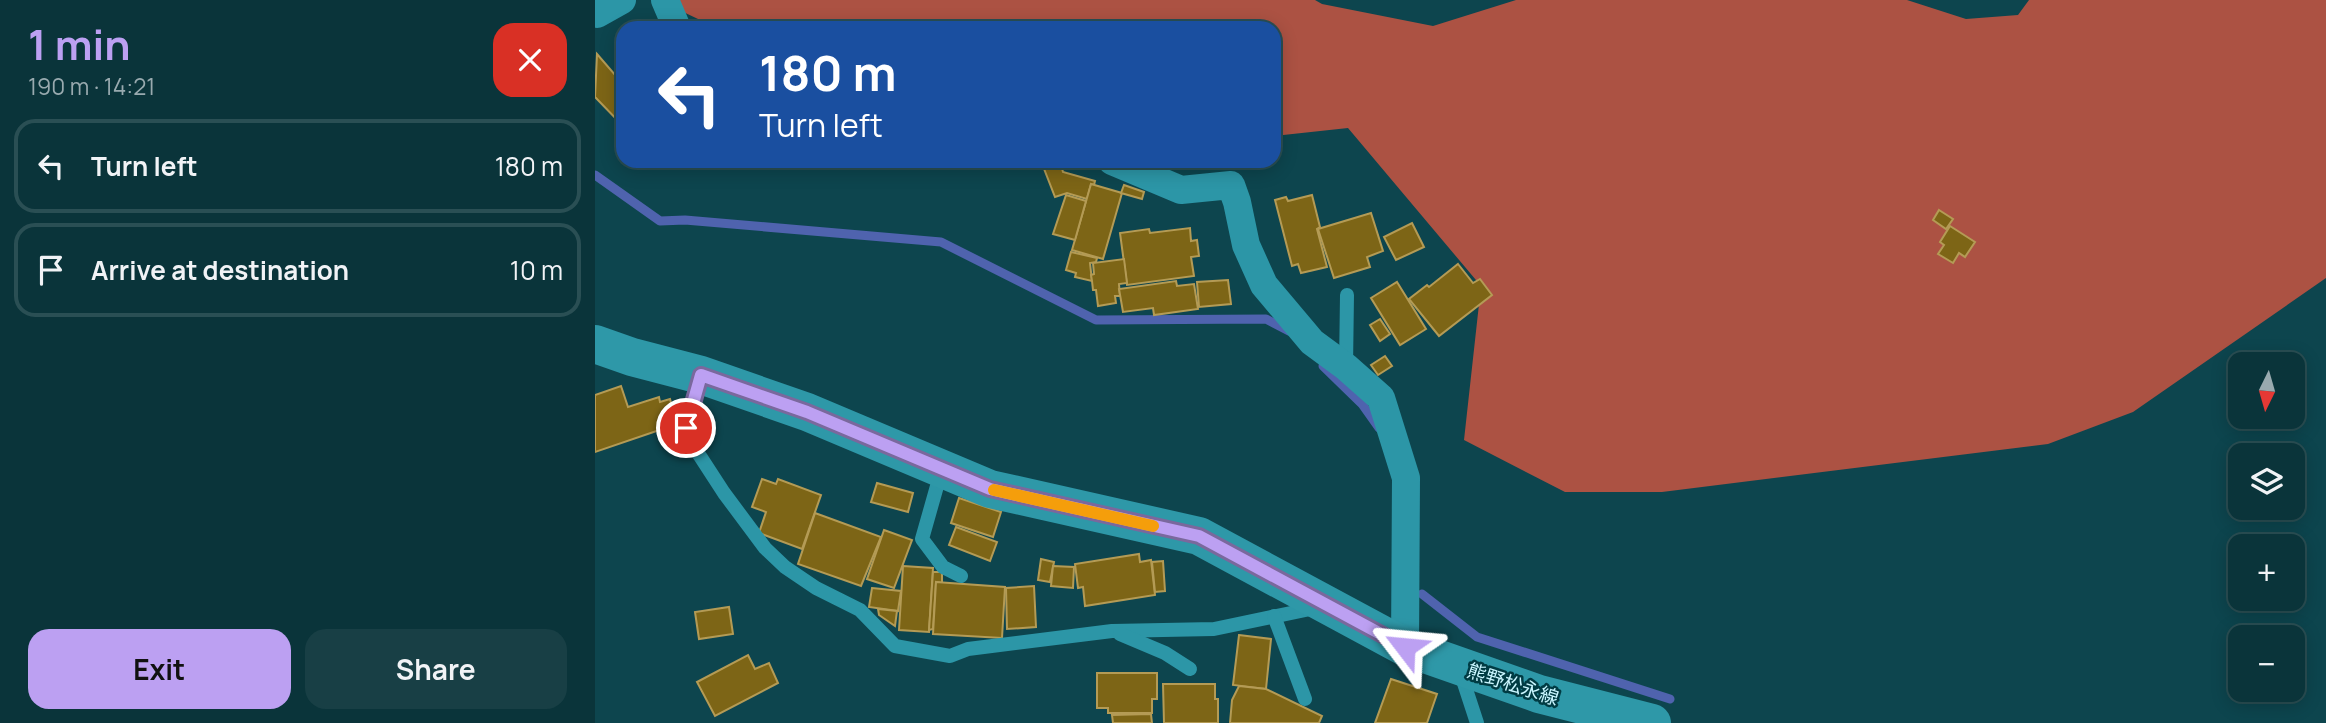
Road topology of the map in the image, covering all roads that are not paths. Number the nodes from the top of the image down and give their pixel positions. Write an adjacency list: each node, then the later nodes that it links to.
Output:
1 (622, 0): 3 (street)
2 (665, 0): 4 (street)
3 (595, 12)
4 (674, 21)
5 (1129, 168): 8 (street)
6 (1347, 295): 8 (lane)
7 (595, 344): 9 (main road, 熊野松永線)
8 (1346, 367): 15 (street)
9 (701, 375): 10 (main road, 熊野松永線); 14 (lane)
10 (941, 470): 11 (lane); 12 (main road, 熊野松永線)
11 (961, 576)
12 (1330, 605): 13 (lane); 15 (main road, 熊野松永線)
13 (1274, 616): 14 (lane); 18 (lane)
14 (1112, 631): 17 (lane)
15 (1405, 647): 16 (main road, 熊野松永線)
16 (1459, 667): 19 (lane); 20 (main road, 熊野松永線)
17 (1190, 669)
18 (1305, 699)
19 (1477, 723)
20 (1652, 723)

